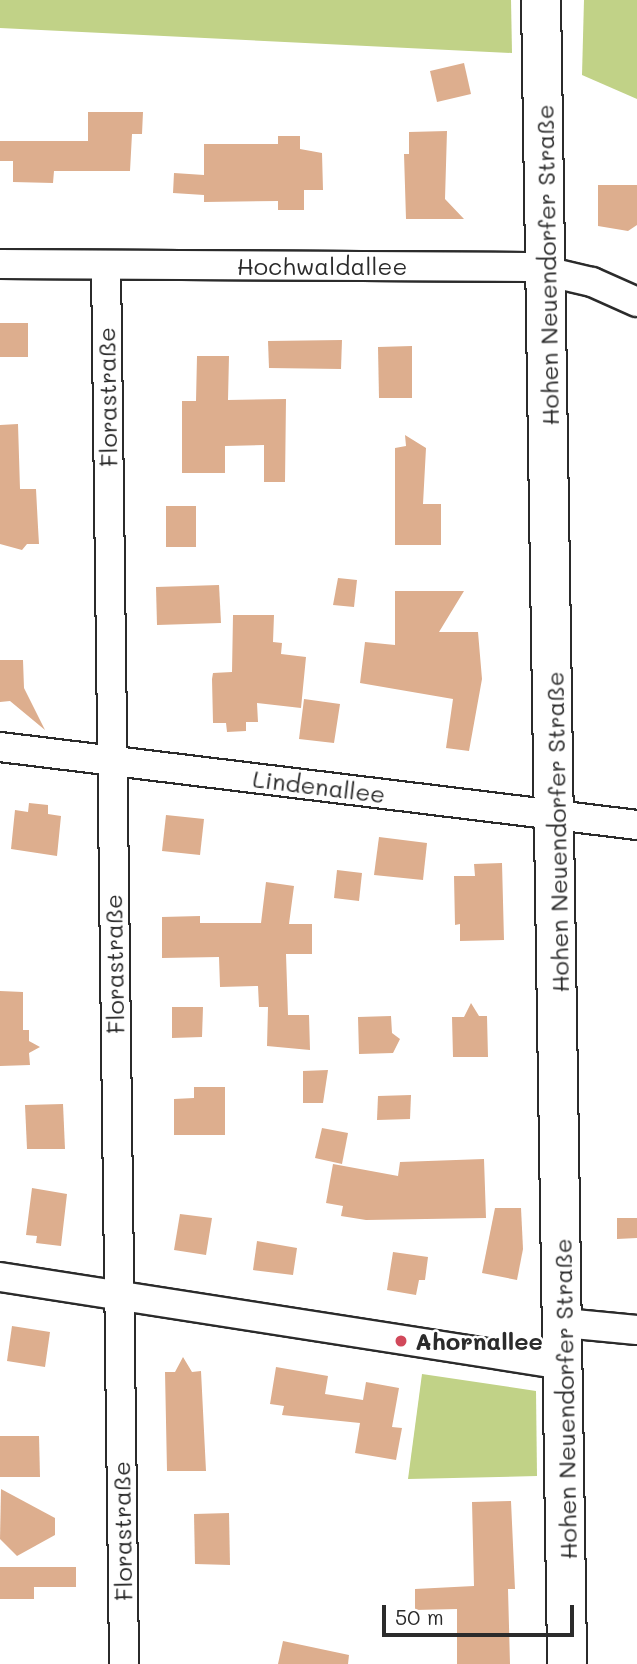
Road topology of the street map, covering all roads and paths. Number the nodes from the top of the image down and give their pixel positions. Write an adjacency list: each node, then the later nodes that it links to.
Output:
1 (541, 0): 4 (main road, Hohen Neuendorfer Straße)
2 (0, 264): 3 (street, Hochwaldallee)
3 (106, 265): 4 (street, Hochwaldallee); 7 (street, Florastraße)
4 (547, 270): 5 (street, Hochwaldallee); 8 (main road, Hohen Neuendorfer Straße)
5 (637, 302)
6 (0, 747): 7 (street, Lindenallee)
7 (112, 760): 8 (street, Lindenallee); 11 (street, Florastraße)
8 (557, 815): 9 (street, Lindenallee); 12 (main road, Hohen Neuendorfer Straße)
9 (637, 825)
10 (0, 1277): 11 (street)
11 (117, 1295): 14 (street); 15 (street, Florastraße)
12 (564, 1323): 13 (street); 14 (main road, Hohen Neuendorfer Straße)
13 (637, 1330)
14 (564, 1365): 16 (main road, Hohen Neuendorfer Straße)
15 (124, 1664)
16 (567, 1664)

